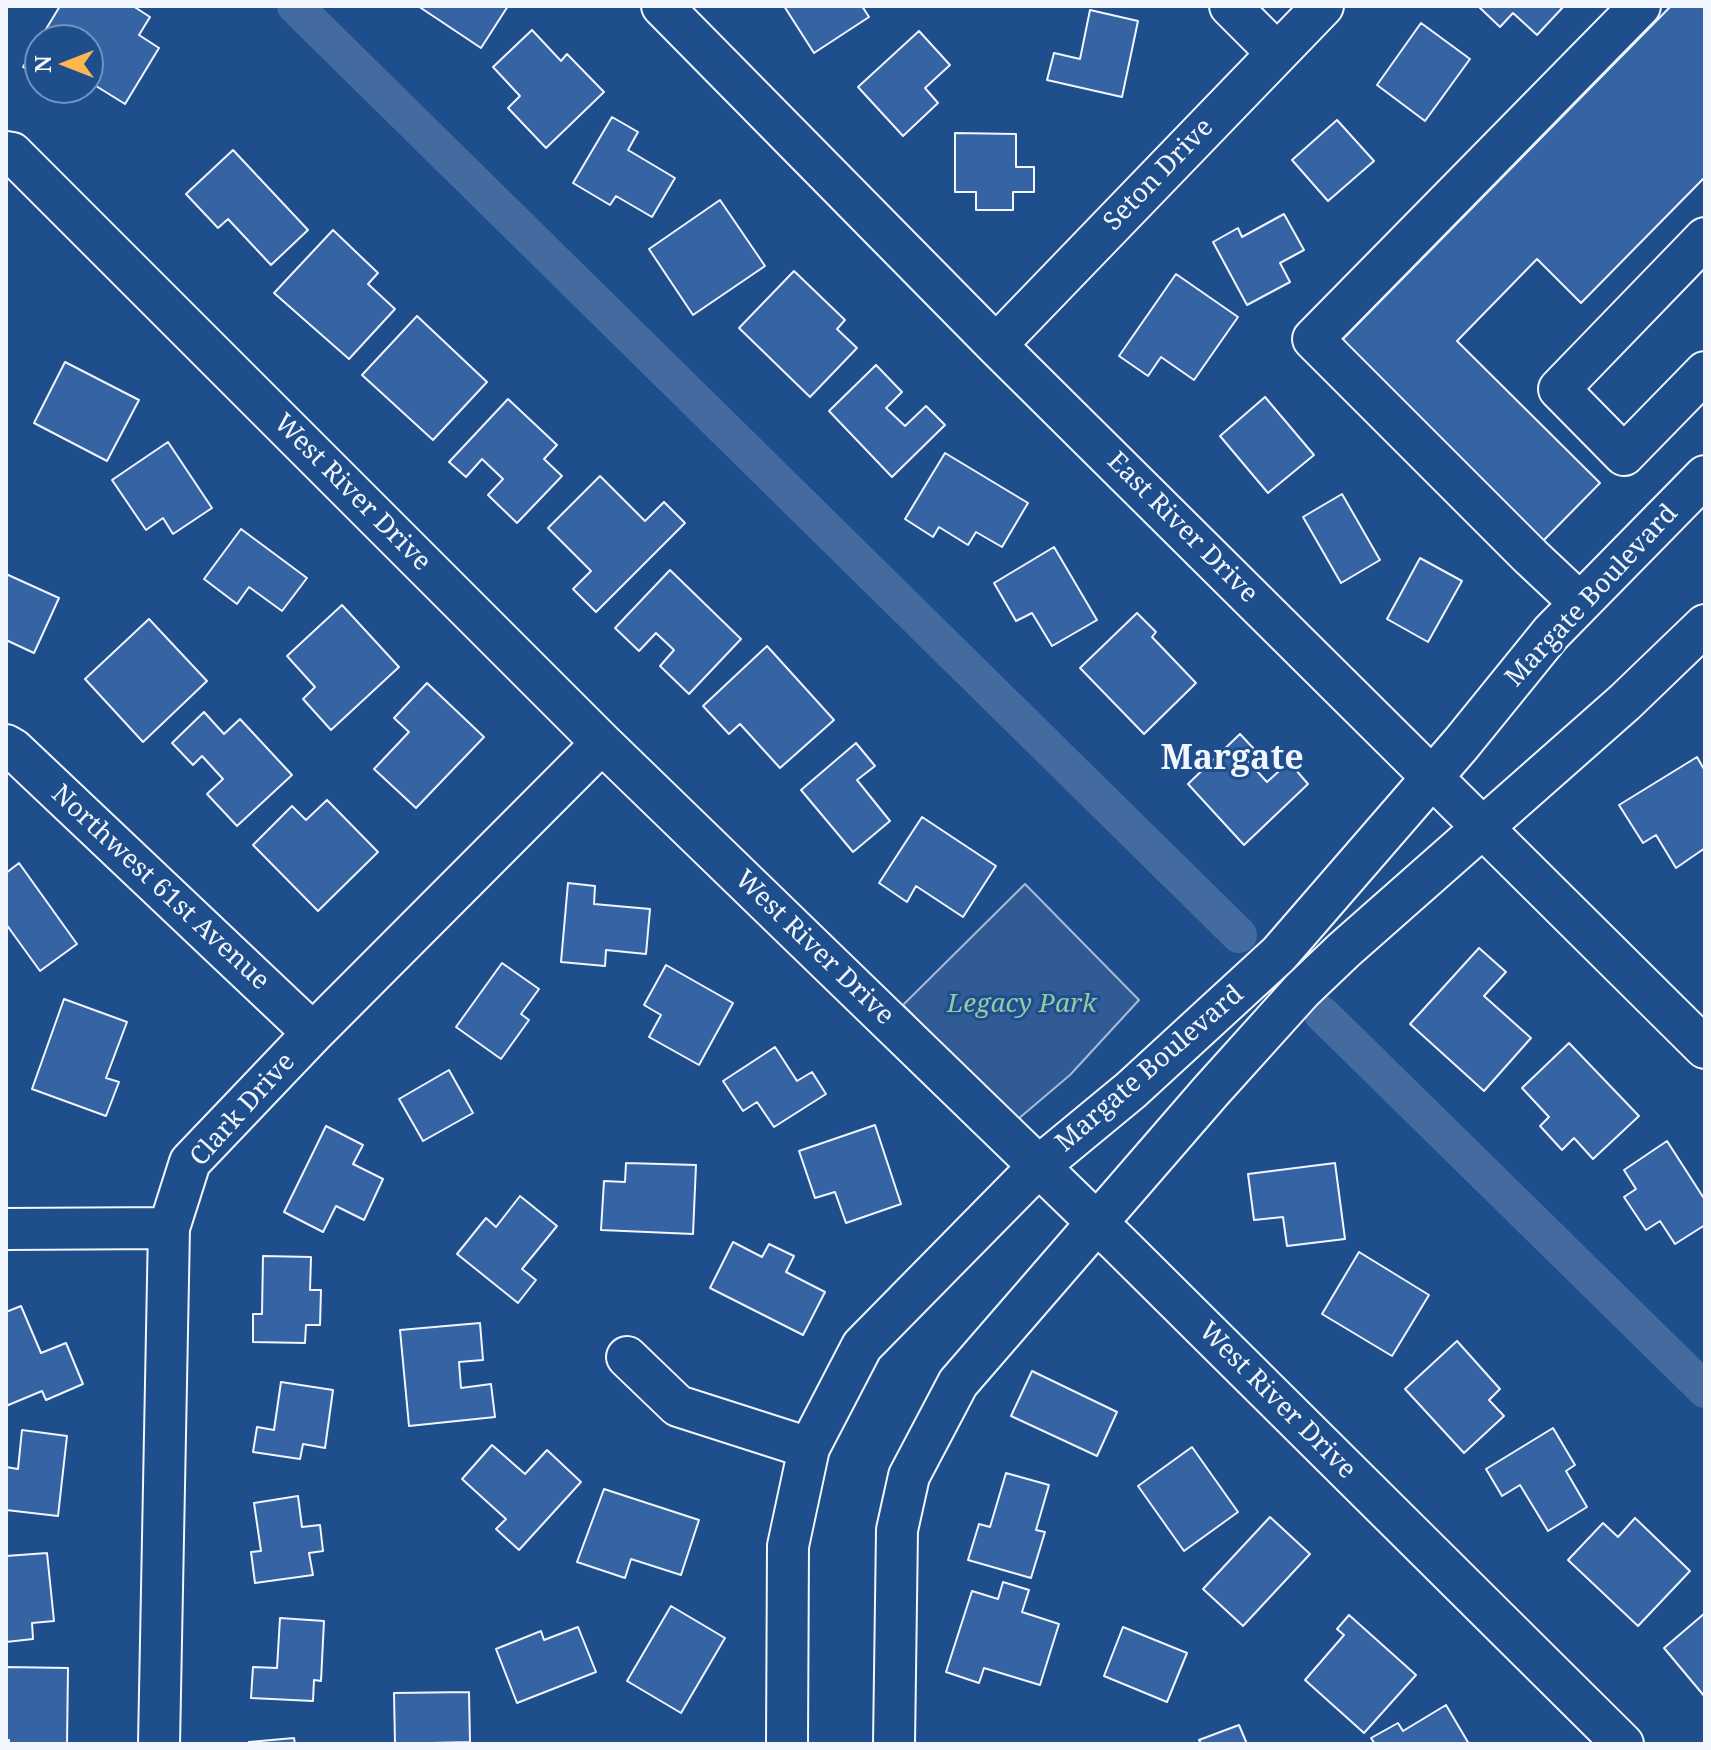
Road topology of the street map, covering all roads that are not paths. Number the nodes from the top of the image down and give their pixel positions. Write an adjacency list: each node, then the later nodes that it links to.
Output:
1 (662, 6): 8 (street, East River Drive)
2 (1230, 6): 5 (street)
3 (1323, 6): 5 (street, Seton Drive)
4 (1640, 6): 11 (street)
5 (1277, 53): 8 (street, Seton Drive)
6 (6, 152): 13 (street, West River Drive)
7 (1705, 238): 9 (street)
8 (996, 345): 15 (street, East River Drive)
9 (1705, 372)
10 (1705, 476): 11 (street, Margate Boulevard)
11 (1580, 603): 15 (street, Margate Boulevard)
12 (1705, 625): 16 (street, Margate Boulevard)
13 (602, 743): 17 (street, Clark Drive); 19 (street, West River Drive)
14 (6, 745): 17 (street, Northwest 61st Avenue)
15 (1431, 775): 16 (street, East River Drive); 19 (street, Margate Boulevard)
16 (1483, 828): 18 (street, East River Drive); 20 (street, Margate Boulevard)
17 (313, 1033): 21 (street, Clark Drive)
18 (1705, 1048)
19 (1039, 1166): 20 (street, West River Drive); 24 (street, Margate Boulevard)
20 (1097, 1222): 27 (street, Margate Boulevard); 28 (street, West River Drive)
21 (169, 1228): 22 (street); 25 (street, Clark Drive)
22 (6, 1229)
23 (627, 1357): 24 (street)
24 (809, 1448): 26 (street, Margate Boulevard)
25 (159, 1744)
26 (787, 1744)
27 (894, 1744)
28 (1623, 1744)

